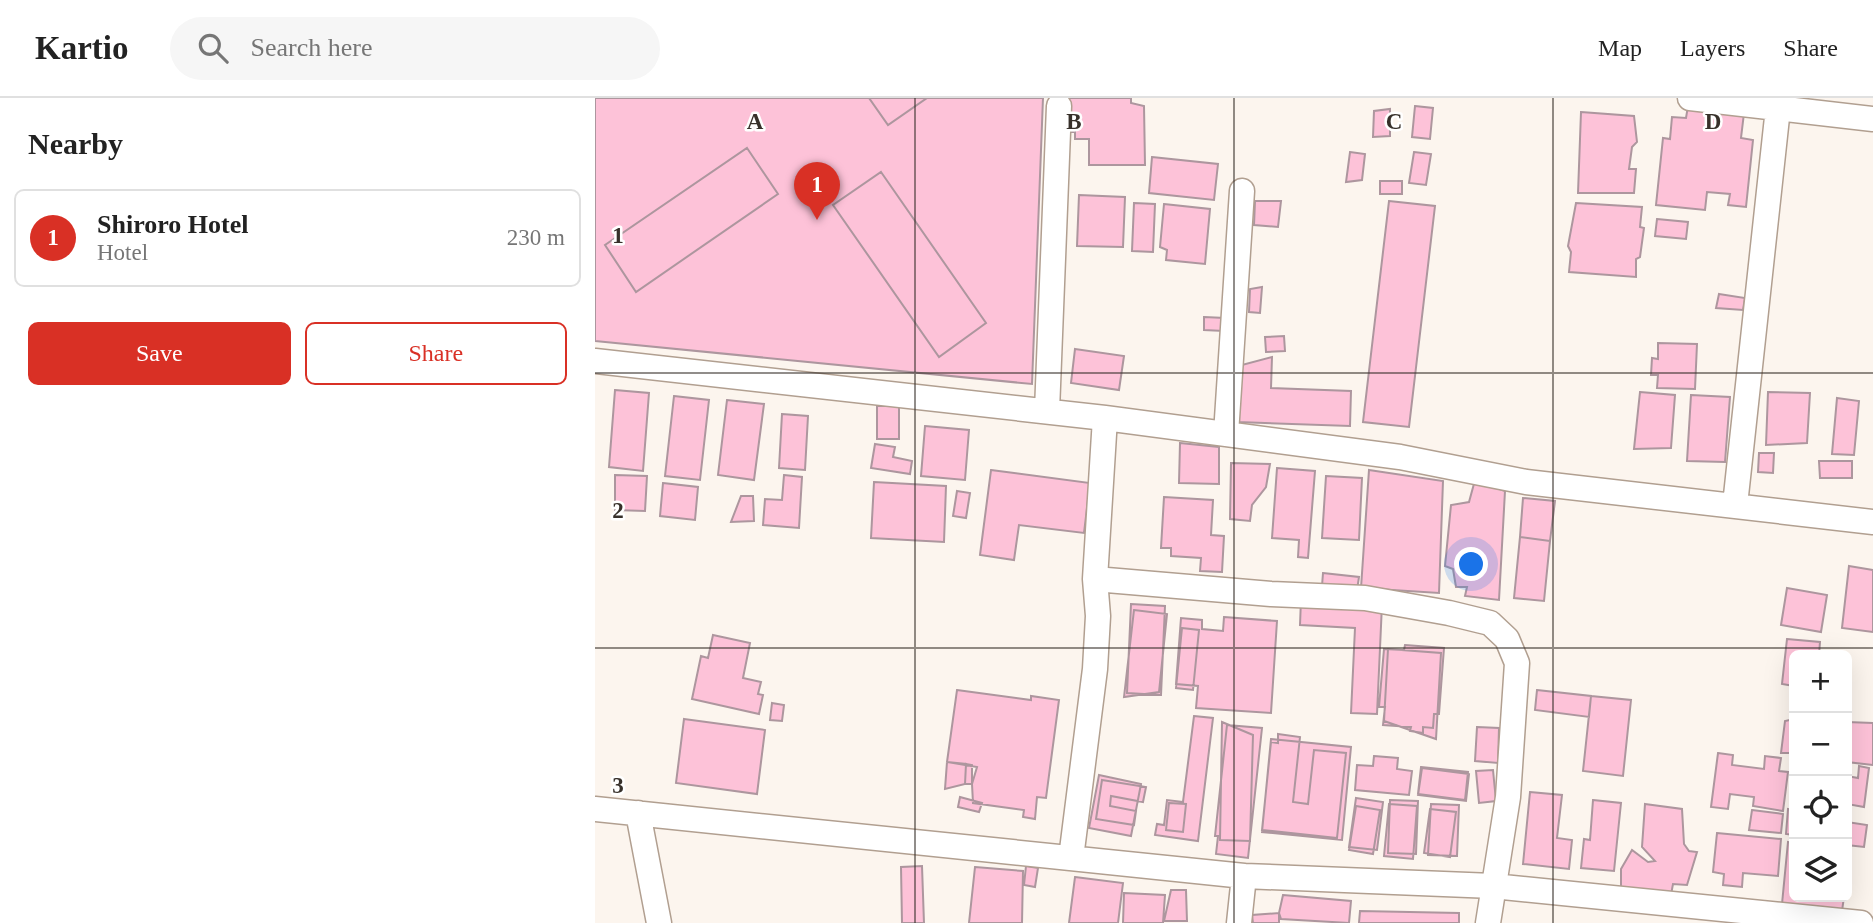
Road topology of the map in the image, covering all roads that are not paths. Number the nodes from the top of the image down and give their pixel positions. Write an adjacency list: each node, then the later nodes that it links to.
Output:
1 (1690, 98): 3 (street)
2 (1059, 106): 7 (street)
3 (1777, 108): 4 (street); 10 (street)
4 (1873, 118)
5 (1242, 191): 9 (street)
6 (595, 361): 7 (street)
7 (1047, 411): 8 (street)
8 (1105, 418): 9 (street); 12 (street)
9 (1226, 434): 10 (street)
10 (1735, 505): 11 (street)
11 (1873, 522)
12 (1095, 579): 15 (street); 17 (street)
13 (595, 809): 14 (street)
14 (638, 813): 15 (street); 19 (street)
15 (1071, 858): 16 (street)
16 (1244, 876): 17 (street); 20 (street)
17 (1493, 886): 18 (street); 21 (street)
18 (1835, 921): 22 (street)
19 (659, 923)
20 (1239, 923)
21 (1488, 923)
22 (1861, 923)

